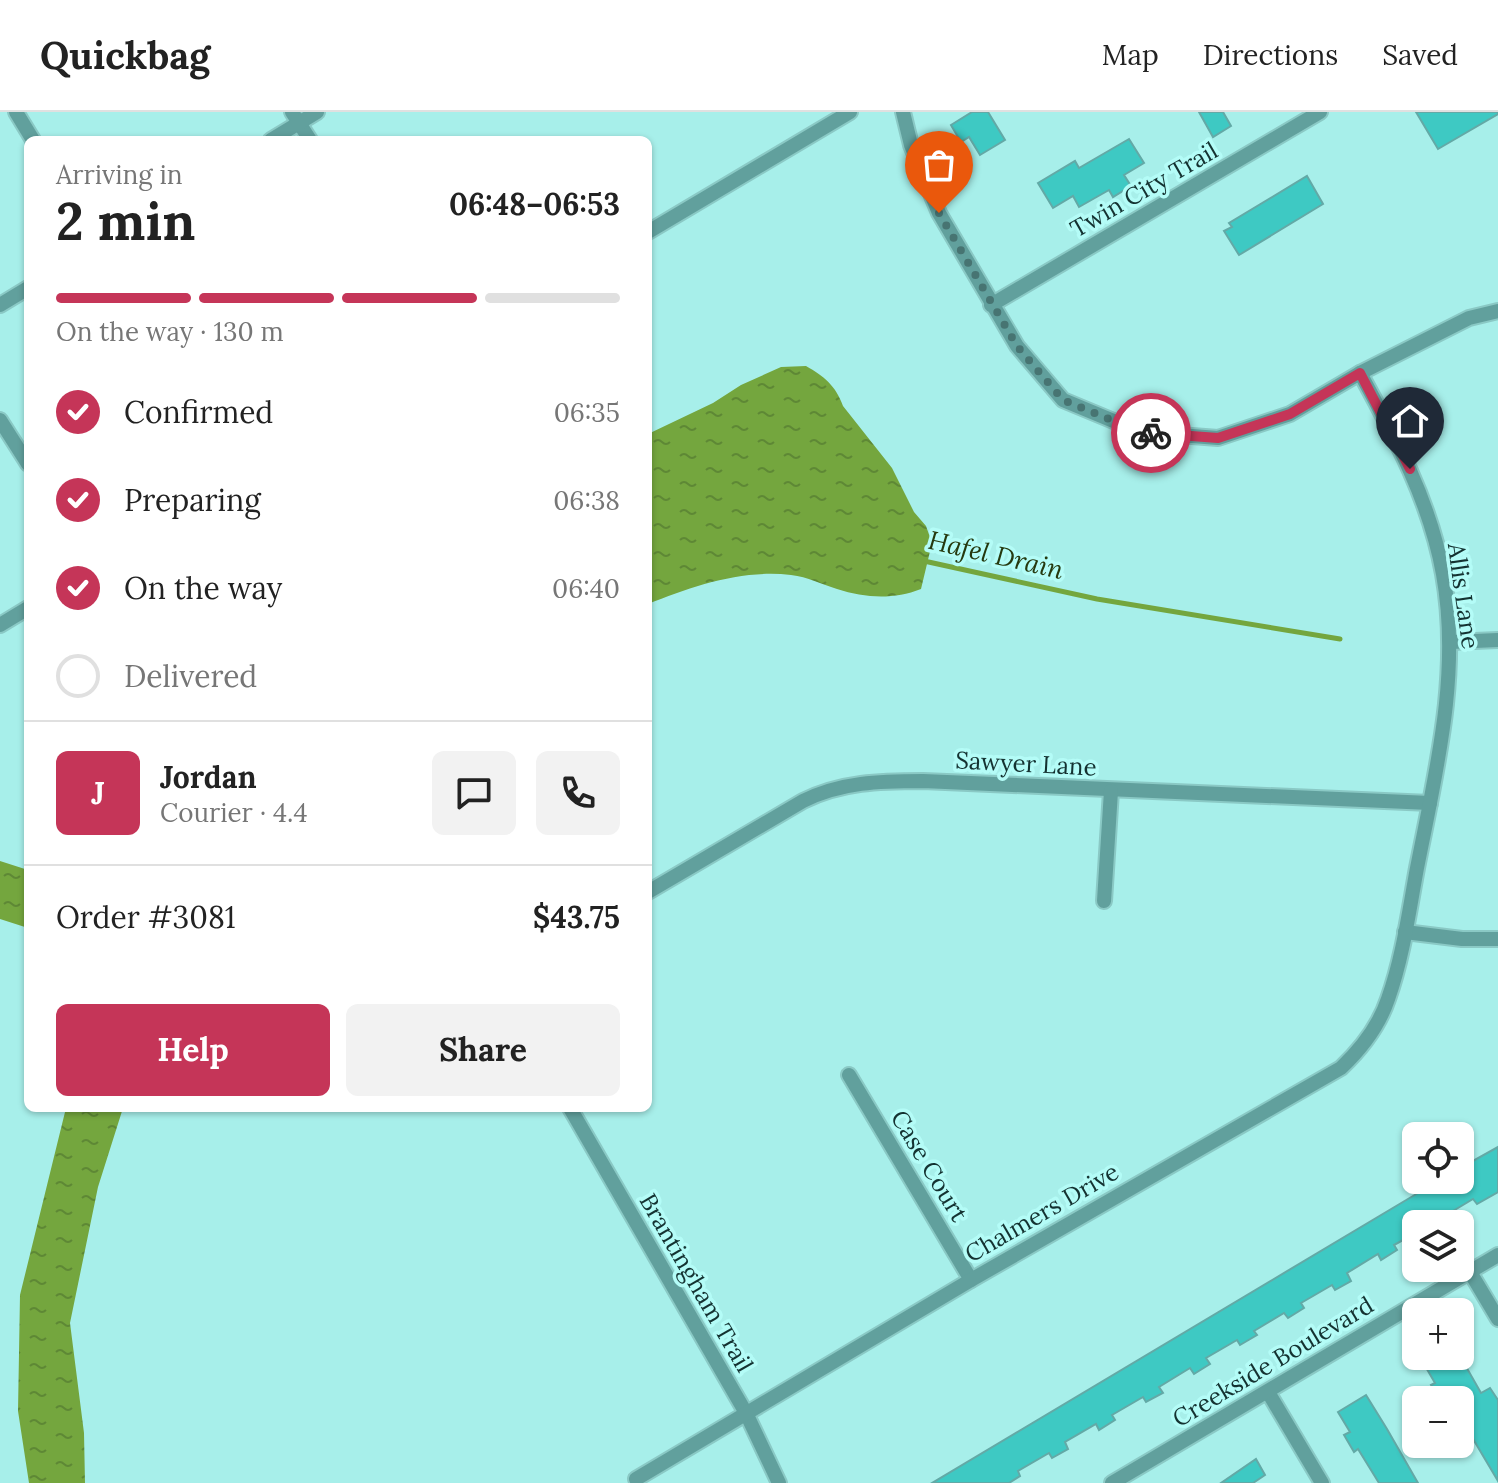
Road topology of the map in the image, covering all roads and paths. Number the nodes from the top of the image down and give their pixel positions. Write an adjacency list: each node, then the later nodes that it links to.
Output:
1 (16, 112): 7 (street)
2 (317, 112): 6 (street)
3 (850, 112): 10 (street)
4 (903, 112): 13 (street)
5 (1320, 112): 13 (street, Twin City Trail)
6 (296, 117): 8 (street); 9 (street)
7 (31, 136)
8 (275, 136)
9 (308, 136)
10 (652, 230)
11 (24, 290): 12 (street)
12 (0, 305)
13 (991, 305): 15 (street)
14 (1498, 311): 15 (street)
15 (1360, 373): 21 (street, Allis Lane)
16 (0, 420): 17 (street)
17 (24, 458)
18 (24, 610): 19 (street)
19 (0, 625)
20 (1498, 640): 21 (street)
21 (1451, 642): 23 (street, Allis Lane)
22 (1111, 791): 23 (street, Sawyer Lane); 24 (street, Sawyer Lane); 25 (street)
23 (1430, 803): 26 (street, Allis Lane)
24 (652, 890)
25 (1104, 901)
26 (1405, 932): 27 (street); 33 (street, Chalmers Drive)
27 (1498, 939)
28 (849, 1075): 33 (street, Case Court)
29 (572, 1112): 37 (street, Brantingham Trail)
30 (1498, 1255): 31 (street, Creekside Boulevard)
31 (1474, 1270)
32 (1474, 1279): 35 (street)
33 (971, 1280): 37 (street, Chalmers Drive)
34 (1453, 1282): 36 (street, Creekside Boulevard)
35 (1498, 1319)
36 (1268, 1392): 40 (street, Creekside Boulevard); 41 (street)
37 (746, 1413): 38 (street, Chalmers Drive); 39 (street, Brantingham Trail)
38 (636, 1479)
39 (779, 1483)
40 (1112, 1483)
41 (1322, 1483)

